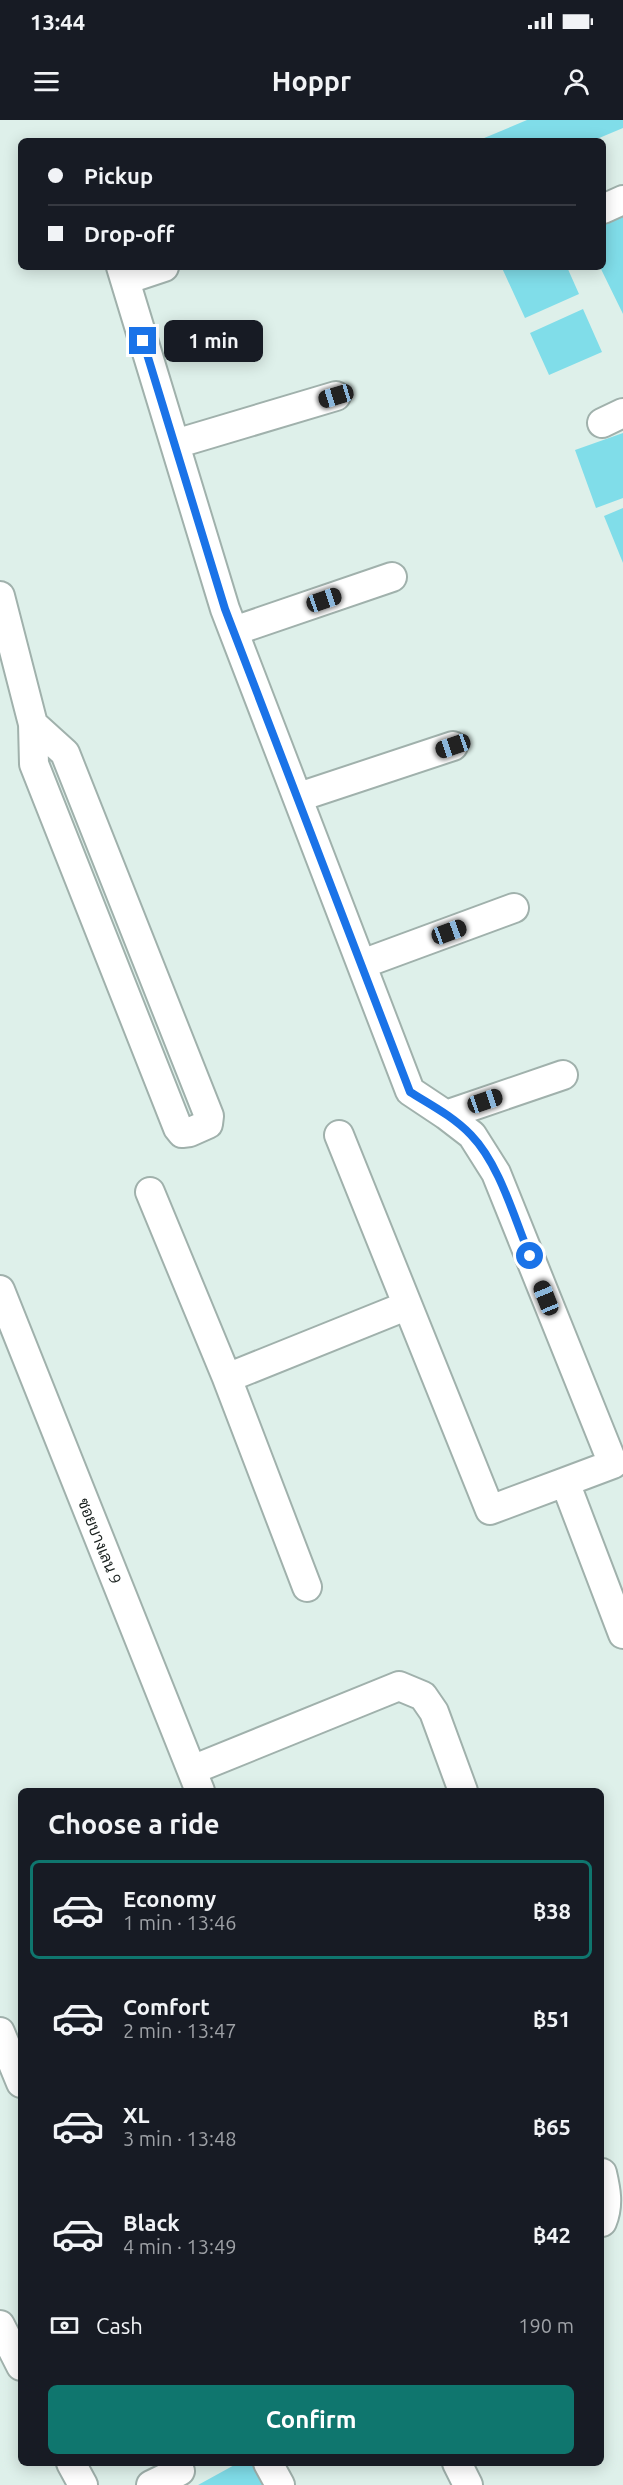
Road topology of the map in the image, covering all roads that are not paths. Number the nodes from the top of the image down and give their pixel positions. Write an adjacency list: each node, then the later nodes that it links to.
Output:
1 (623, 200): 2 (street)
2 (606, 208)
3 (144, 270): 4 (street)
4 (123, 273): 6 (street)
5 (336, 396): 6 (street)
6 (175, 444): 9 (street)
7 (392, 577): 9 (street)
8 (0, 597): 10 (street)
9 (234, 631): 12 (street)
10 (33, 724): 10 (street)
11 (453, 746): 12 (street)
12 (299, 797): 14 (street)
13 (514, 908): 14 (street)
14 (362, 964): 16 (street)
15 (563, 1075): 16 (street)
16 (446, 1114): 22 (street)
17 (339, 1135): 20 (street)
18 (150, 1192): 21 (street)
19 (0, 1290): 26 (street, ซอยบางเลน 9)
20 (406, 1306): 21 (street); 23 (street)
21 (226, 1378): 24 (street)
22 (618, 1462): 23 (street)
23 (565, 1482): 25 (street)
24 (307, 1587)
25 (623, 1634)
26 (196, 1780): 27 (street)
27 (462, 1788)
28 (0, 2032): 29 (street)
29 (18, 2076)
30 (604, 2181): 31 (street)
31 (604, 2217)
32 (0, 2325): 33 (street)
33 (18, 2360)
34 (72, 2466): 38 (street)
35 (186, 2466): 39 (street)
36 (270, 2466): 40 (street)
37 (458, 2466): 41 (street)
38 (82, 2485)
39 (151, 2485)
40 (280, 2485)
41 (468, 2485)

